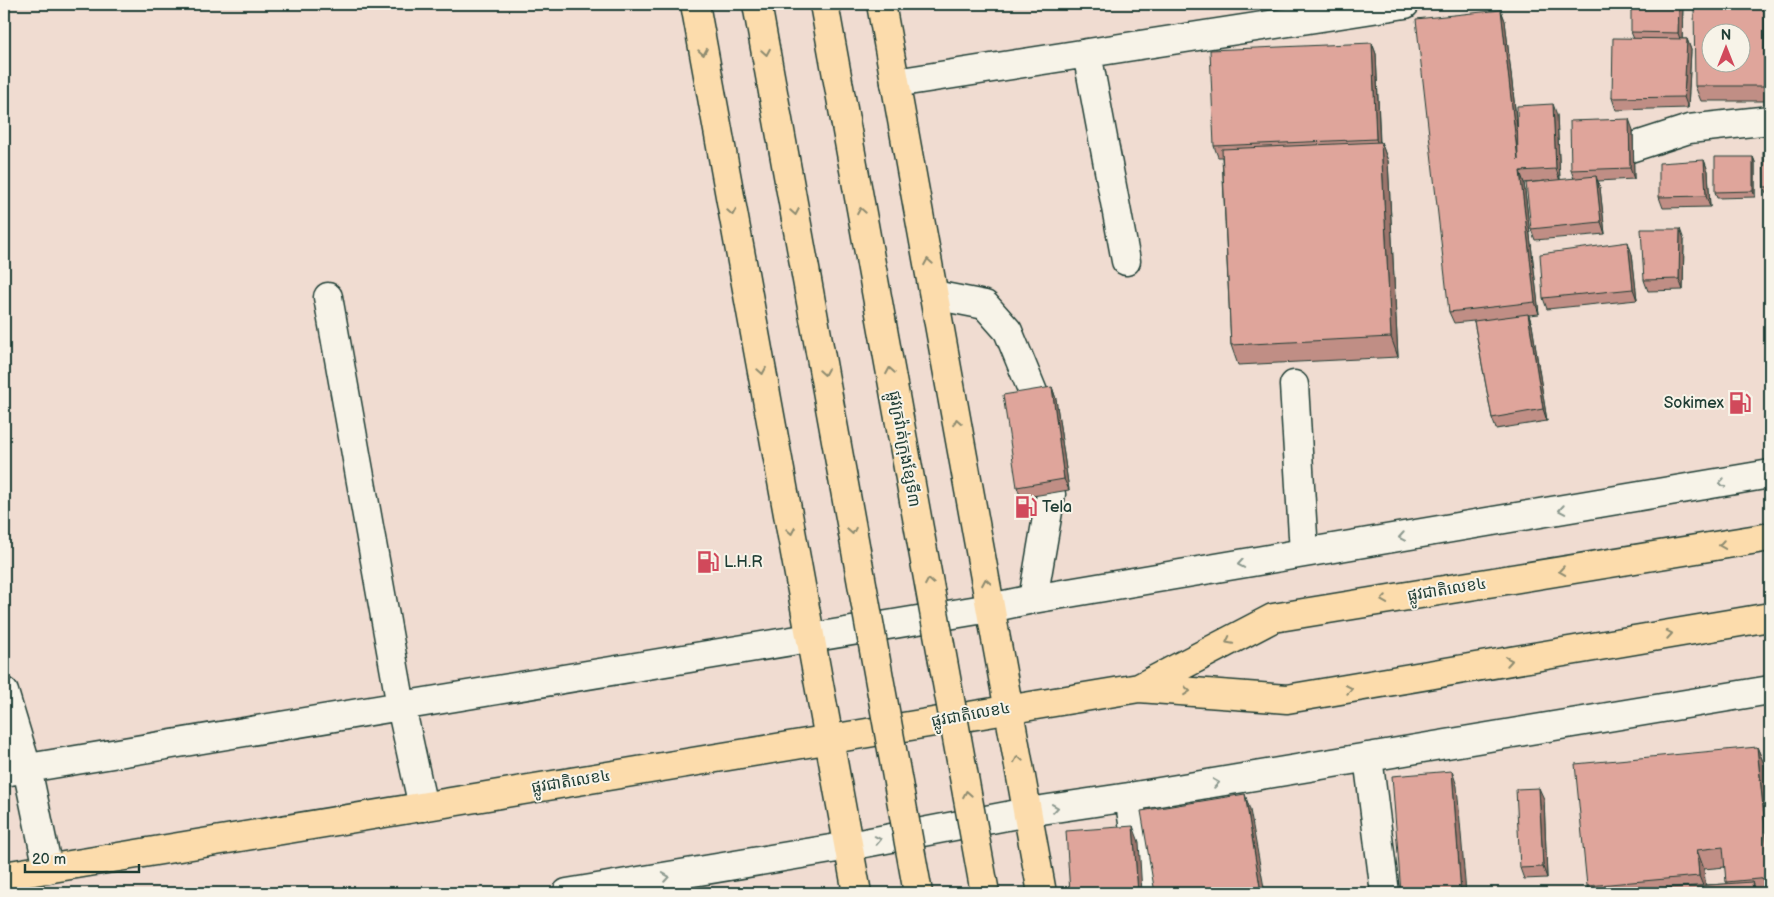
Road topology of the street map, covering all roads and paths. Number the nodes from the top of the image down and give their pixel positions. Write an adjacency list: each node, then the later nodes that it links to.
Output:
1 (695, 4): 22 (main road, one-way to 22)
2 (757, 4): 39 (main road, one-way to 39, bridge)
3 (824, 4): 40 (main road, ផ្លូវក្រវ៉ាត់ក្រុងខ្សែទី៣, one-way to 3, bridge)
4 (881, 4): 7 (main road)
5 (1406, 4): 6 (street)
6 (1087, 54): 7 (street); 10 (street)
7 (895, 83): 11 (main road, one-way to 7)
8 (1770, 120): 9 (street)
9 (1624, 150)
10 (1126, 261)
11 (934, 295): 14 (street); 20 (main road, one-way to 11)
12 (328, 297): 26 (street)
13 (1294, 385): 18 (street)
14 (1037, 402)
15 (1770, 474): 18 (street, one-way to 18)
16 (1051, 494): 19 (street)
17 (1770, 537): 23 (main road, ផ្លូវជាតិលេខ៤, one-way to 23)
18 (1304, 553): 19 (street, one-way to 19)
19 (1033, 599): 20 (street)
20 (990, 608): 22 (street); 27 (main road)
21 (1770, 617): 23 (main road, ផ្លូវជាតិលេខ៤, one-way to 21)
22 (810, 638): 26 (street); 28 (main road)
23 (1139, 688): 27 (main road, ផ្លូវជាតិលេខ៤)
24 (1770, 690): 29 (street)
25 (4, 692): 30 (street)
26 (400, 706): 30 (street); 32 (street)
27 (1009, 709): 28 (main road, ផ្លូវជាតិលេខ៤); 33 (main road, one-way to 27)
28 (829, 739): 32 (main road, ផ្លូវជាតិលេខ៤); 34 (main road)
29 (1368, 757): 31 (street, one-way to 29); 43 (street)
30 (16, 770): 35 (street)
31 (1129, 797): 33 (street, one-way to 31); 42 (street)
32 (424, 806): 35 (main road, ផ្លូវជាតិលេខ៤)
33 (1028, 812): 34 (street, one-way to 33); 41 (main road)
34 (849, 846): 37 (street, one-way to 34); 38 (main road)
35 (48, 869): 36 (main road, ផ្លូវជាតិលេខ៤)
36 (4, 876)
37 (566, 893)
38 (857, 893)
39 (918, 893)
40 (985, 893)
41 (1042, 893)
42 (1144, 893)
43 (1385, 893)

